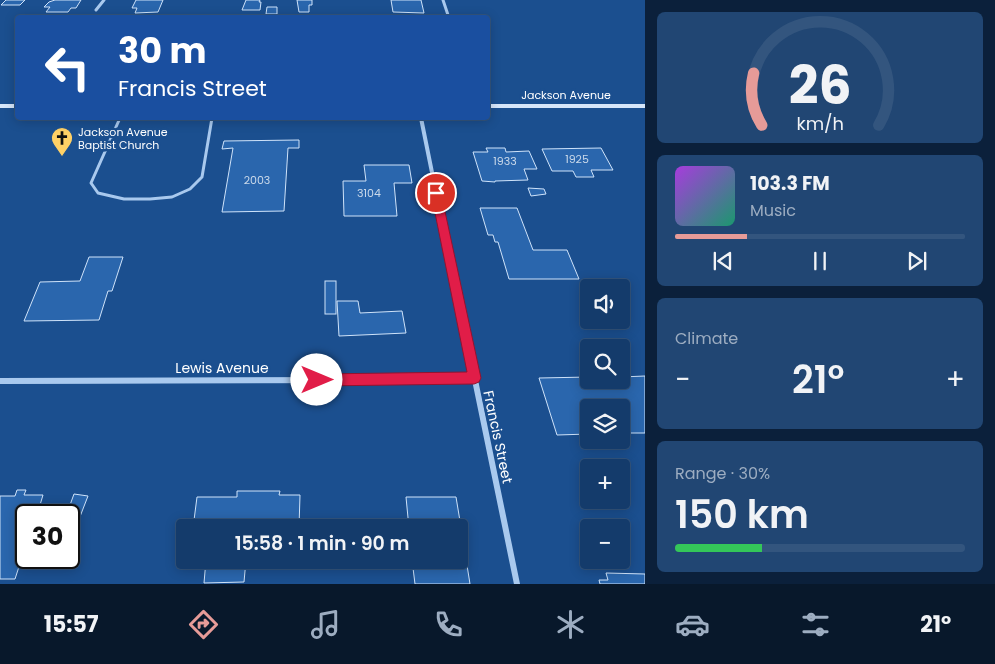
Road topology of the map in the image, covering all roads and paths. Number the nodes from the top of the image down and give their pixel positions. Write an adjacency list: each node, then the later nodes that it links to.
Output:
1 (104, 0): 3 (street)
2 (443, 0): 4 (street)
3 (96, 10)
4 (448, 15)
5 (0, 106): 6 (street)
6 (15, 106)
7 (490, 106): 8 (street, Jackson Avenue)
8 (645, 106)
9 (119, 120): 10 (lane)
10 (212, 120)
11 (421, 120): 12 (street, Francis Street)
12 (474, 378): 13 (street, Lewis Avenue); 14 (street, Francis Street)
13 (0, 381)
14 (517, 584)

